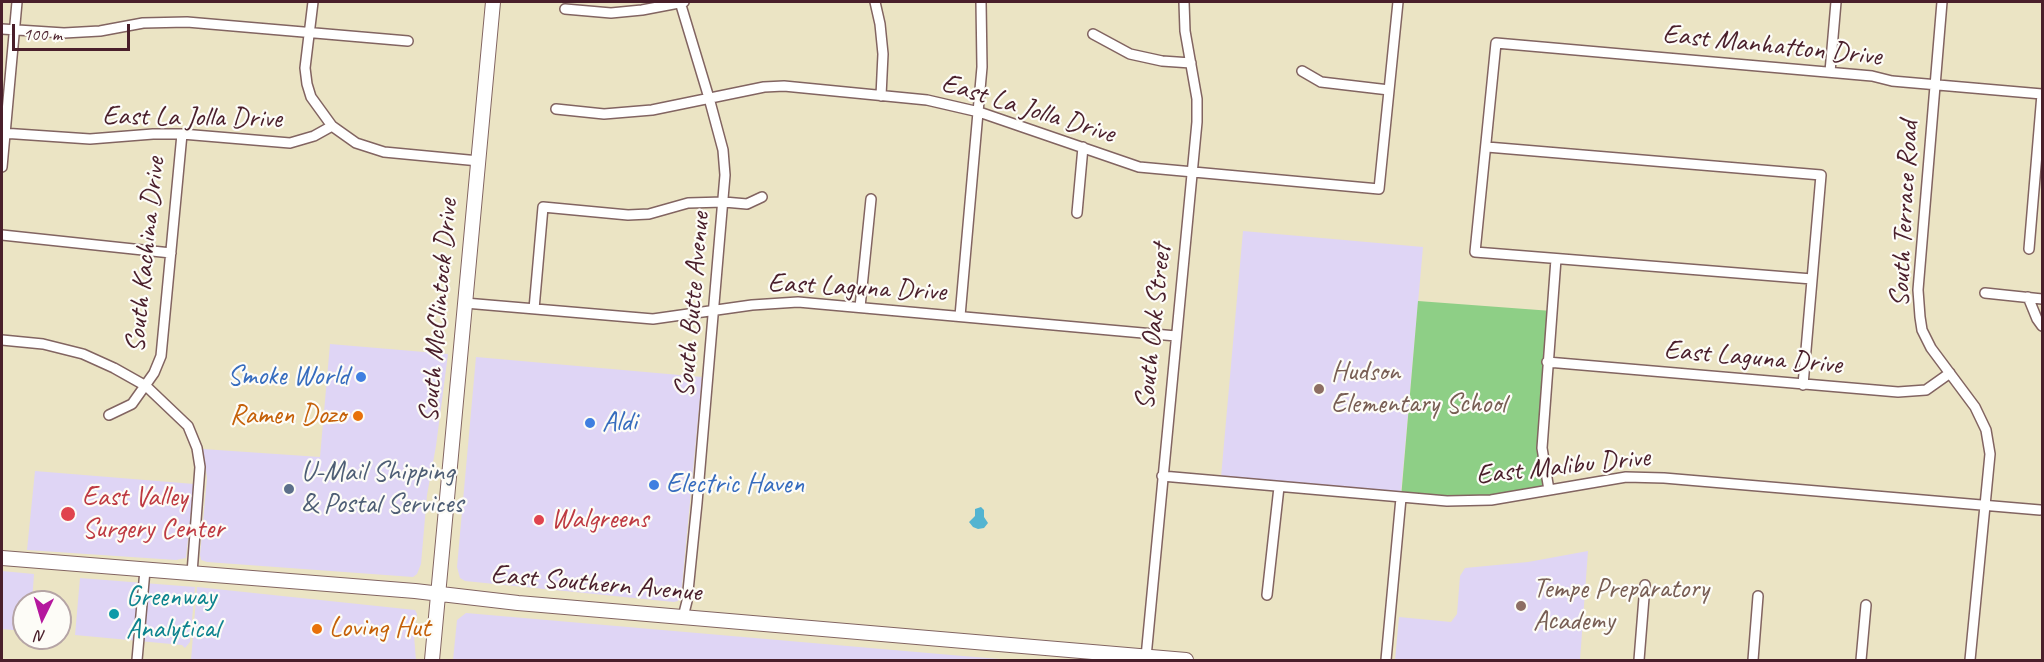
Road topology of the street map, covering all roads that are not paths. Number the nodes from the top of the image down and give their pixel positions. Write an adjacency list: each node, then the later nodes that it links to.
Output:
1 (17, 2): 13 (street)
2 (313, 2): 14 (street)
3 (493, 2): 32 (main road, South McClintock Drive)
4 (681, 2): 11 (street); 24 (street, South Butte Avenue)
5 (875, 2): 23 (street)
6 (981, 2): 26 (street)
7 (1184, 2): 17 (street, South Oak Street)
8 (1398, 2): 21 (street)
9 (1836, 2): 19 (street)
10 (1942, 2): 20 (street, South Terrace Road)
11 (565, 9)
12 (2, 29): 13 (street)
13 (15, 30): 14 (street); 28 (street)
14 (309, 32): 16 (street); 27 (street)
15 (1093, 34): 17 (street)
16 (408, 41)
17 (1191, 63): 34 (street, South Oak Street)
18 (1302, 71): 21 (street)
19 (1830, 72): 20 (street, East Manhatton Drive); 31 (street, East Manhatton Drive)
20 (1936, 85): 22 (street, East Manhatton Drive); 57 (street, South Terrace Road)
21 (1389, 90): 34 (street, East La Jolla Drive)
22 (2042, 94): 35 (street)
23 (881, 96): 24 (street, East La Jolla Drive); 26 (street, East La Jolla Drive)
24 (710, 98): 25 (street, East La Jolla Drive); 38 (street, South Butte Avenue)
25 (556, 109)
26 (979, 112): 30 (street, East La Jolla Drive); 52 (street)
27 (332, 126): 29 (street, East La Jolla Drive); 32 (street)
28 (3, 134): 29 (street, East La Jolla Drive); 33 (street)
29 (182, 134): 42 (street, South Kachina Drive)
30 (1083, 147): 34 (street, East La Jolla Drive); 39 (street)
31 (1487, 147): 43 (street); 44 (street)
32 (479, 161): 48 (main road, South McClintock Drive)
33 (2, 167)
34 (1192, 173): 54 (street, South Oak Street)
35 (2038, 194): 41 (street)
36 (762, 197): 38 (street)
37 (871, 199): 49 (street)
38 (724, 202): 50 (street); 51 (street, South Butte Avenue)
39 (1077, 213)
40 (2, 235): 42 (street)
41 (2030, 249)
42 (171, 253): 59 (street, South Kachina Drive)
43 (1556, 259): 44 (street); 56 (street)
44 (1812, 279): 58 (street)
45 (1985, 294): 46 (street)
46 (2028, 297): 47 (street); 53 (street)
47 (2043, 299)
48 (465, 303): 50 (street, East Laguna Drive); 71 (main road, South McClintock Drive)
49 (860, 307): 51 (street, East Laguna Drive); 52 (street, East Laguna Drive)
50 (534, 309): 51 (street, East Laguna Drive)
51 (715, 311): 75 (street, South Butte Avenue)
52 (960, 316): 54 (street, East Laguna Drive)
53 (2043, 326)
54 (1176, 336): 61 (street, South Oak Street)
55 (2, 340): 59 (street)
56 (1547, 362): 58 (street, East Laguna Drive); 63 (street)
57 (1950, 373): 58 (street, East Laguna Drive); 65 (street, South Terrace Road)
58 (1803, 385)
59 (146, 386): 60 (street); 69 (street, South Kachina Drive)
60 (109, 416)
61 (1162, 476): 62 (street, East Malibu Drive); 76 (street, South Oak Street)
62 (1279, 487): 64 (street, East Malibu Drive); 72 (street)
63 (1549, 490): 64 (street, East Malibu Drive); 65 (street, East Malibu Drive)
64 (1401, 498): 80 (street)
65 (1985, 505): 66 (street, East Malibu Drive); 84 (street, South Terrace Road)
66 (2040, 510)
67 (2, 558): 68 (main road, East Southern Avenue)
68 (145, 570): 69 (main road, East Southern Avenue); 77 (street)
69 (192, 573): 71 (main road, East Southern Avenue)
70 (1645, 585): 81 (street)
71 (438, 594): 75 (main road, East Southern Avenue); 78 (main road, South McClintock Drive)
72 (1268, 595)
73 (1758, 596): 82 (street)
74 (1866, 606): 83 (street)
75 (683, 617): 76 (main road, East Southern Avenue)
76 (1146, 657): 79 (main road, East Southern Avenue)
77 (137, 660)
78 (432, 660)
79 (1186, 660)
80 (1386, 660)
81 (1639, 660)
82 (1753, 660)
83 (1861, 660)
84 (1970, 660)

